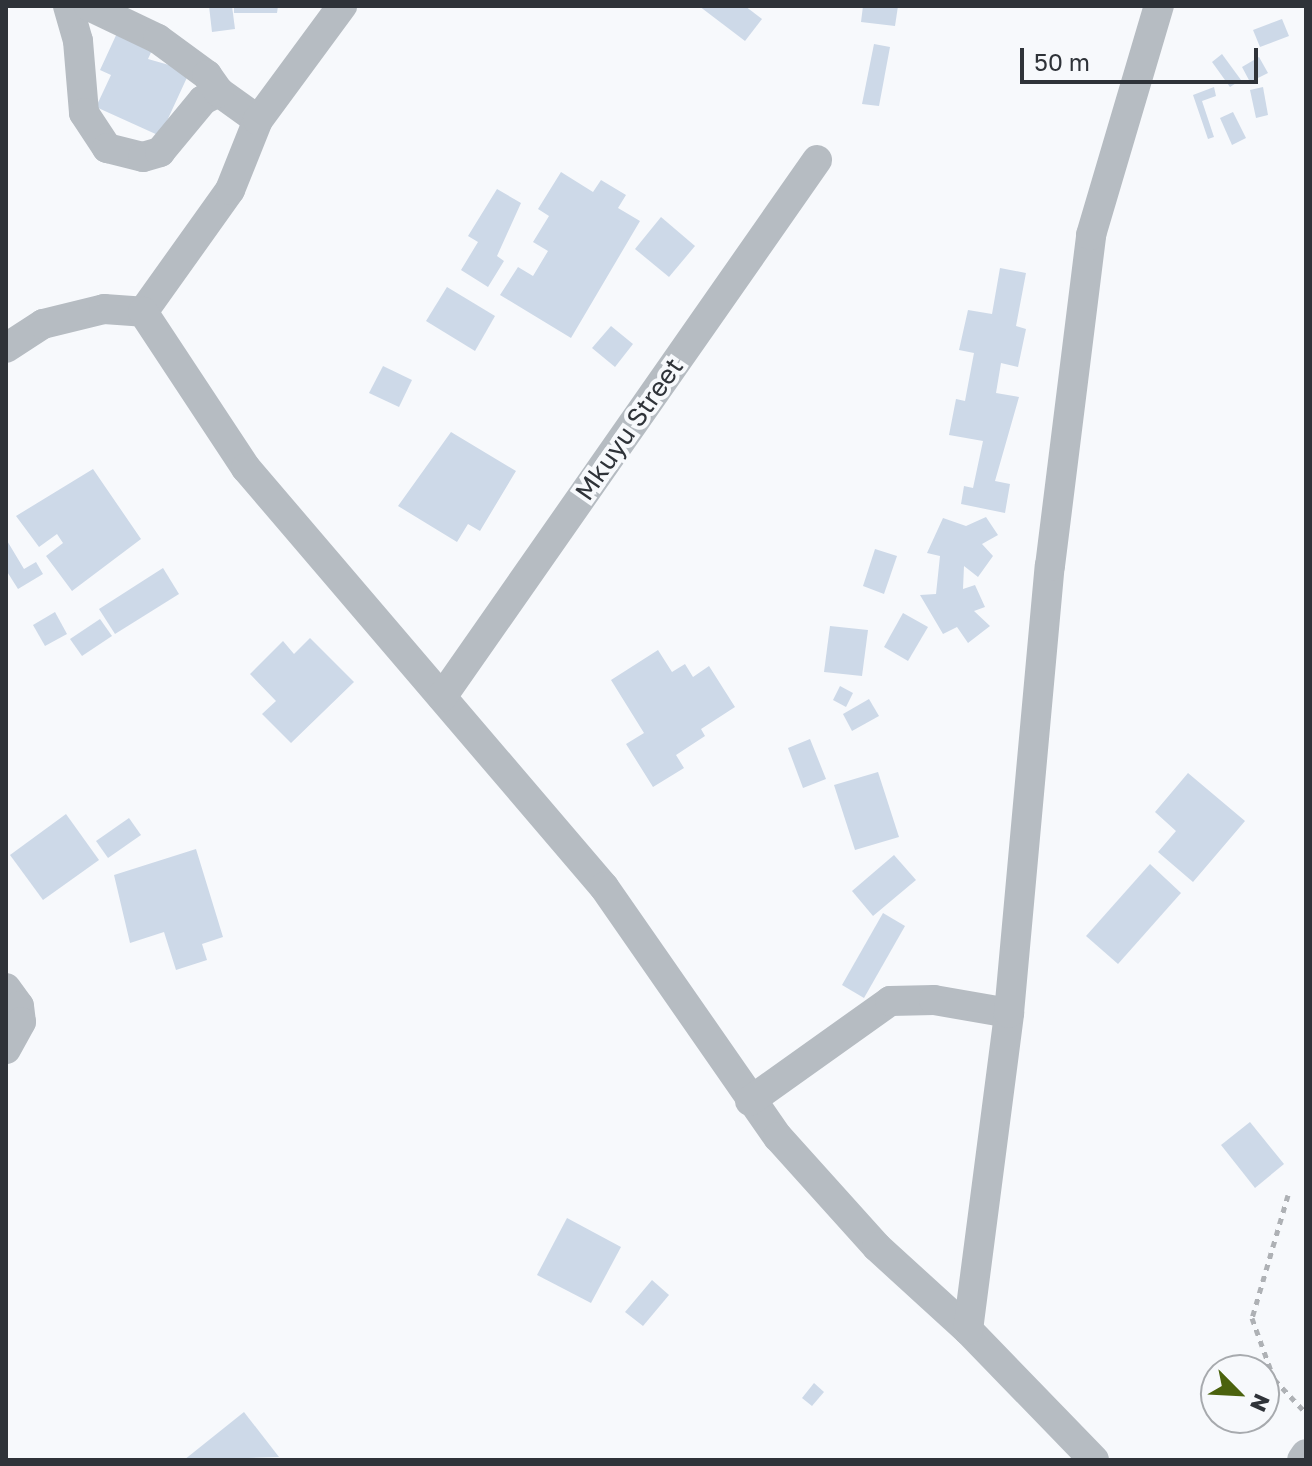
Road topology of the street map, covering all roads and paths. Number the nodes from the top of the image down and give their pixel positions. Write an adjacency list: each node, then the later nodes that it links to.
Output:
1 (68, 6): 5 (street)
2 (89, 6): 5 (street)
3 (342, 6): 6 (street)
4 (1159, 6): 12 (street)
5 (219, 92): 6 (street)
6 (258, 120): 8 (street)
7 (817, 160): 10 (street, Mkuyu Street)
8 (143, 312): 9 (street); 10 (street)
9 (6, 348)
10 (442, 697): 14 (street)
11 (6, 988): 13 (street)
12 (1009, 1013): 14 (street); 16 (street)
13 (6, 1049)
14 (750, 1101): 16 (street)
15 (1288, 1195): 17 (path)
16 (968, 1330): 19 (street)
17 (1306, 1413)
18 (1306, 1454): 20 (street)
19 (1094, 1460)
20 (1302, 1460)

